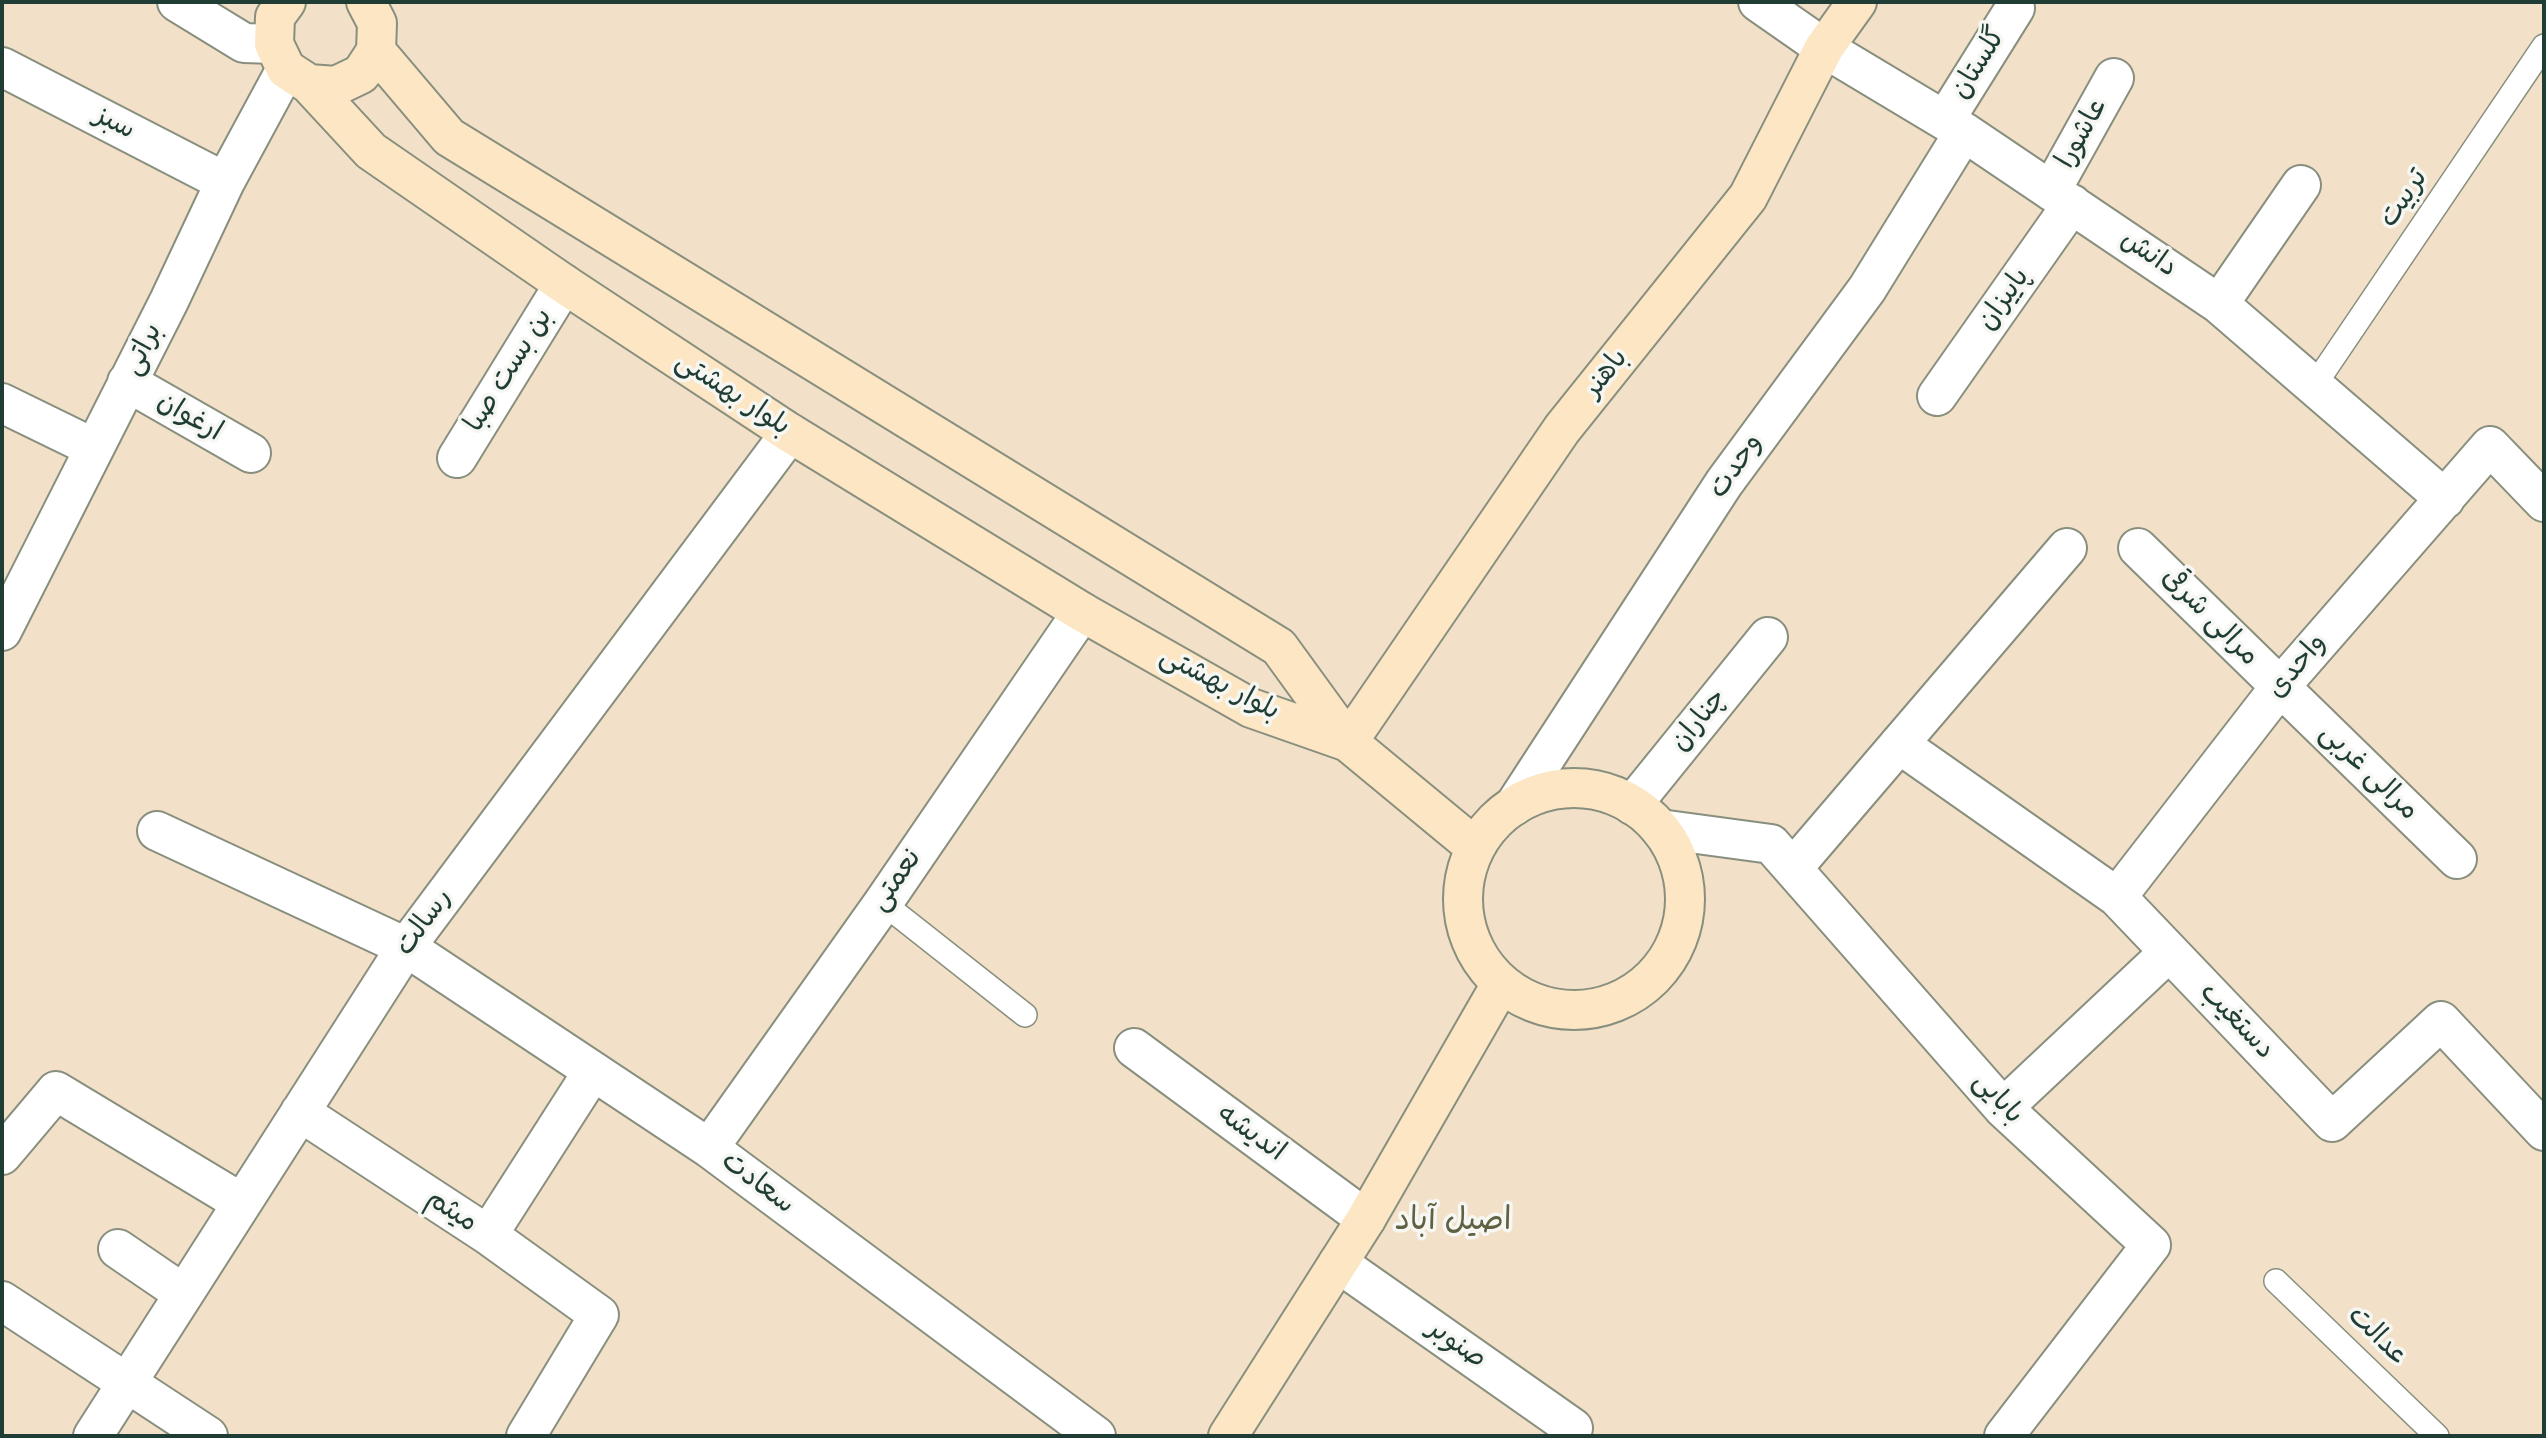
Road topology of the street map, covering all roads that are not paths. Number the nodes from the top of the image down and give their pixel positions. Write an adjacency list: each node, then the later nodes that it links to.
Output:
1 (177, 2): 6 (street)
2 (366, 2): 9 (main road)
3 (1758, 2): 8 (street, دانش)
4 (1857, 2): 8 (main road, باهنر)
5 (2015, 8): 12 (street, گلستان)
6 (283, 36): 9 (main road); 13 (street, براتی); 16 (main road, بلوار بهشتی)
7 (2544, 46): 19 (lane, تربیت)
8 (1824, 48): 12 (street, دانش); 34 (main road, باهنر)
9 (376, 51): 34 (main road, بلوار بهشتی)
10 (2, 68): 13 (street, سبز)
11 (2114, 78): 15 (street, عاشورا)
12 (1954, 126): 15 (street, دانش); 36 (street, وحدت)
13 (225, 181): 18 (street, براتی)
14 (2301, 185): 17 (street)
15 (2062, 197): 17 (street, دانش); 20 (street, پاییزان)
16 (564, 284): 22 (main road, بلوار بهشتی); 25 (street, بن بست صبا)
17 (2220, 304): 19 (street, دانش)
18 (127, 382): 23 (street, براتی); 24 (street, ارغوان)
19 (2314, 386): 26 (street, دانش)
20 (1937, 396)
21 (2, 403): 23 (street)
22 (790, 433): 30 (main road, بلوار بهشتی); 44 (street, رسالت)
23 (94, 447): 31 (street, براتی)
24 (251, 453)
25 (457, 458)
26 (2445, 499): 27 (street, واحدی); 33 (street, واحدی)
27 (2544, 502)
28 (2067, 548): 35 (street)
29 (2138, 548): 33 (street, مرالی شرقی)
30 (1082, 612): 34 (main road, بلوار بهشتی); 43 (street, نعمتی)
31 (2, 631)
32 (1768, 637): 37 (street, چناران)
33 (2279, 688): 40 (street, مرالی غربی); 42 (street, واحدی)
34 (1348, 742): 39 (main road)
35 (1899, 744): 41 (street); 42 (street, دستغیب)
36 (1514, 806): 37 (main road); 39 (main road)
37 (1646, 817): 41 (street, بابایی); 46 (main road)
38 (157, 831): 44 (street, سعادت)
39 (1475, 847): 46 (main road)
40 (2457, 859)
41 (1793, 868): 50 (street, بابایی)
42 (2117, 897): 45 (street, دستغیب)
43 (883, 903): 47 (lane); 53 (street, نعمتی)
44 (406, 947): 49 (street, سعادت); 51 (street, رسالت)
45 (2169, 953): 50 (street); 52 (street, دستغیب)
46 (1501, 984): 56 (main road)
47 (1025, 1015)
48 (1134, 1048): 56 (street, اندیشه)
49 (593, 1071): 53 (street, سعادت); 57 (street)
50 (2003, 1108): 70 (street, بابایی)
51 (300, 1112): 55 (street, رسالت); 57 (street, میثم)
52 (2544, 1131)
53 (709, 1148): 68 (street, سعادت)
54 (2, 1156): 55 (street)
55 (242, 1203): 61 (street, رسالت)
56 (1366, 1219): 59 (main road)
57 (488, 1236): 67 (street, میثم)
58 (118, 1249): 61 (street)
59 (1338, 1263): 64 (street, صنوبر); 69 (main road)
60 (2276, 1281): 71 (lane, عدالت)
61 (184, 1294): 63 (street, رسالت)
62 (2, 1301): 63 (street)
63 (126, 1384): 65 (street, رسالت); 66 (street)
64 (1573, 1428)
65 (93, 1436)
66 (208, 1436)
67 (526, 1436)
68 (1096, 1436)
69 (1228, 1436)
70 (2004, 1436)
71 (2437, 1436)

